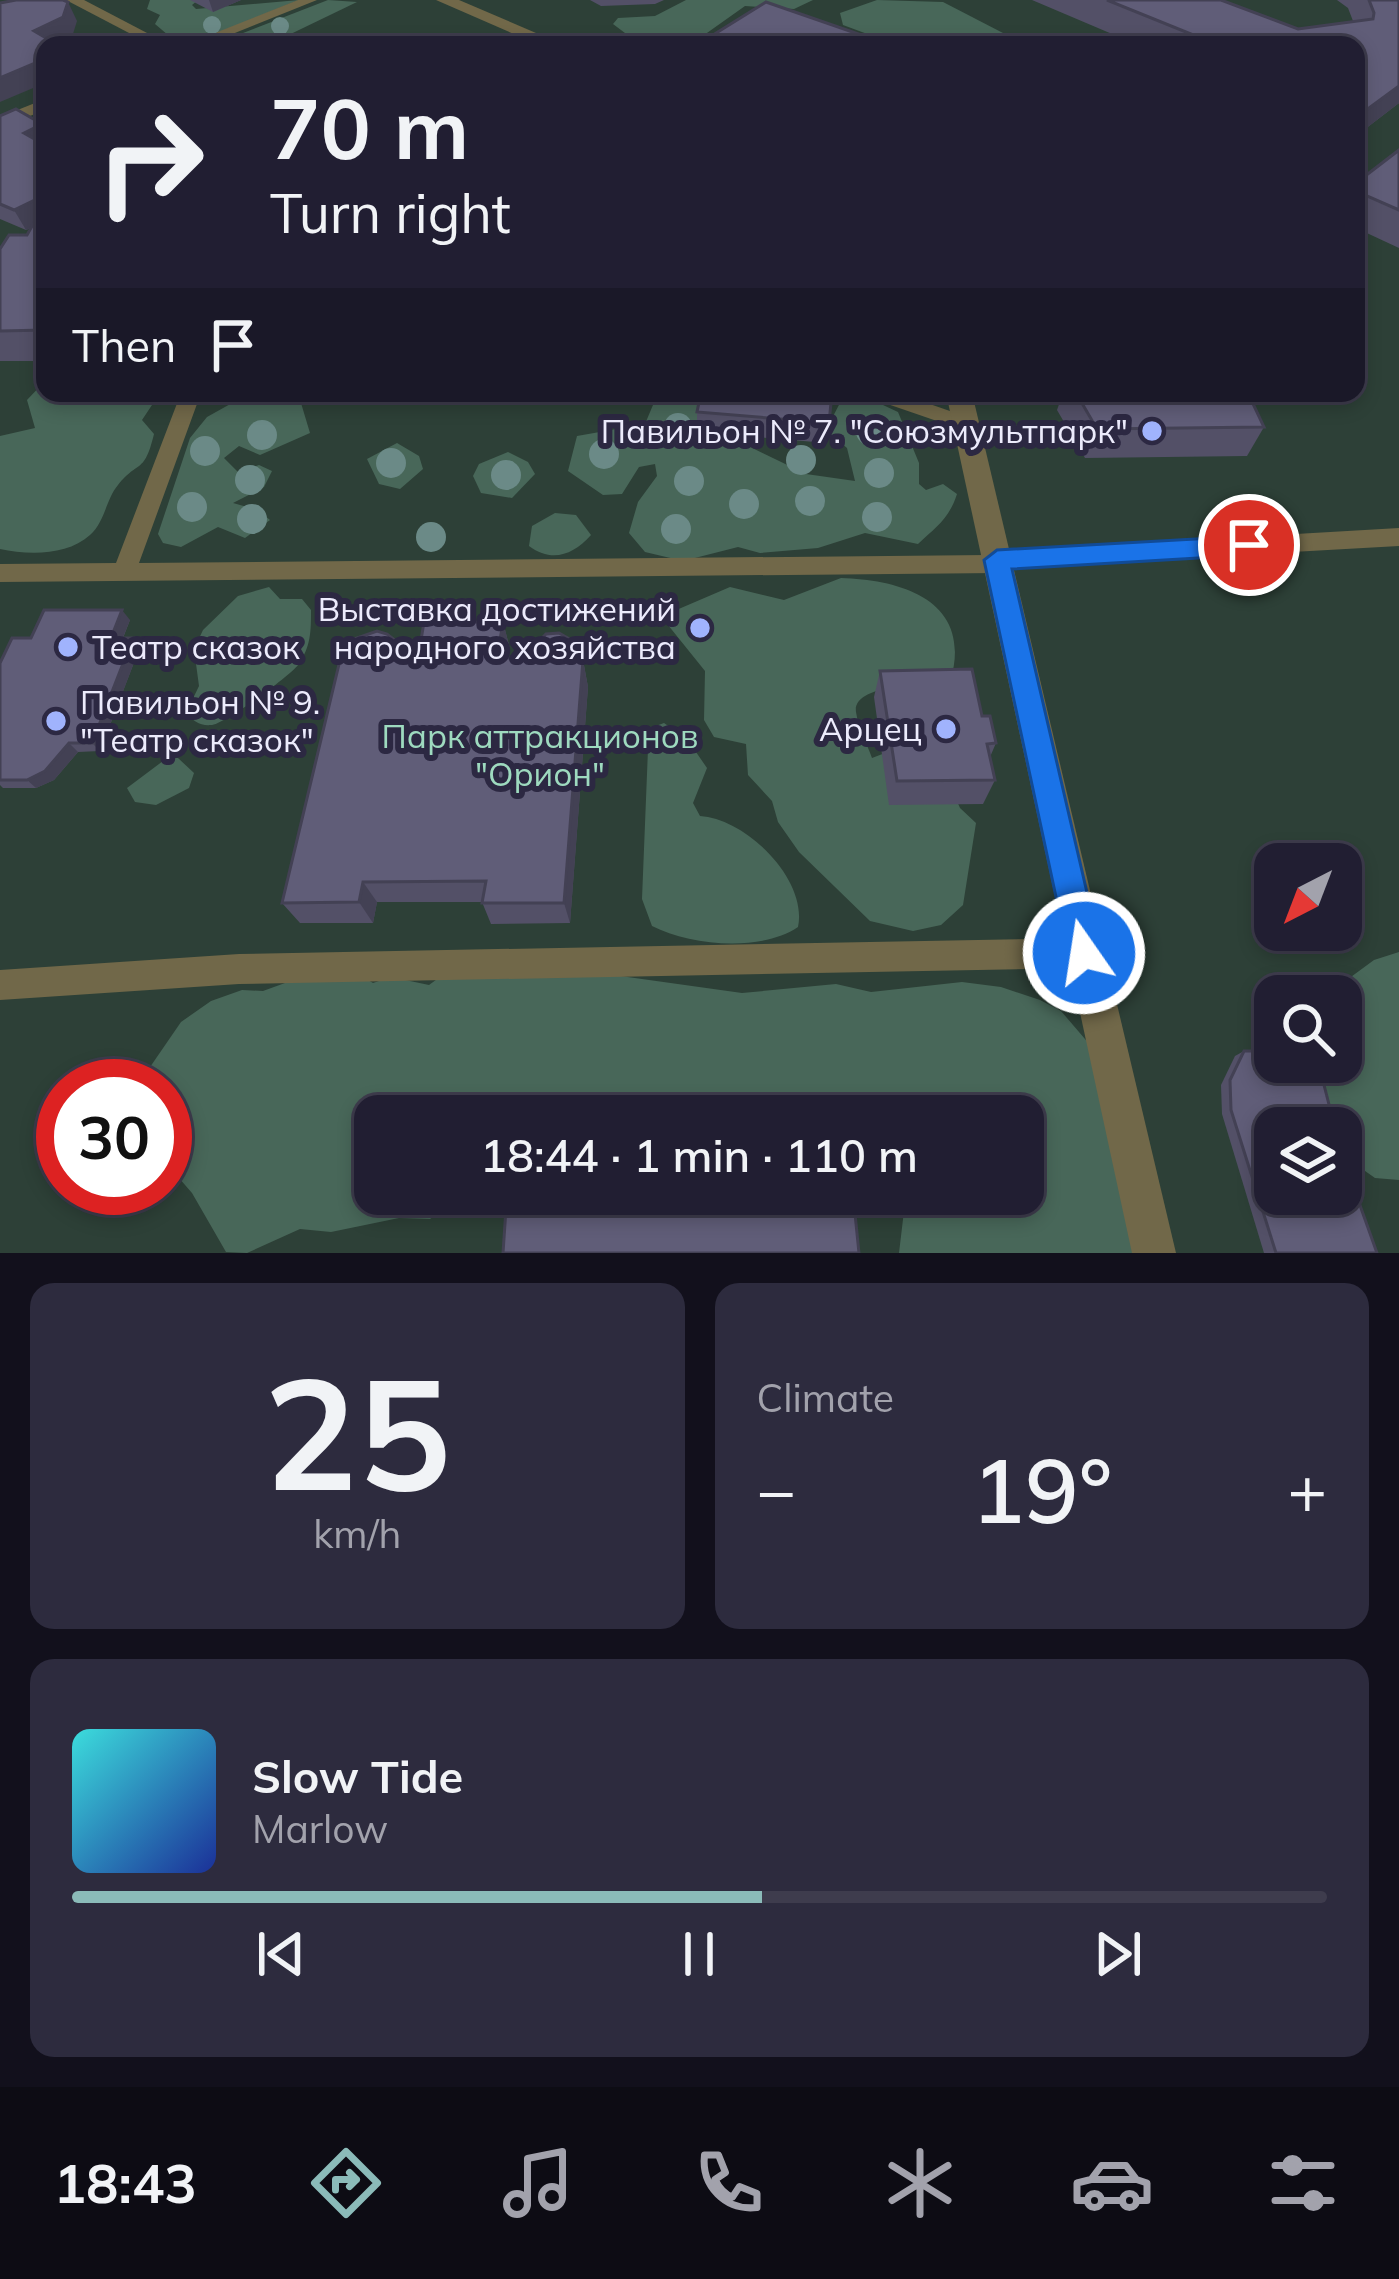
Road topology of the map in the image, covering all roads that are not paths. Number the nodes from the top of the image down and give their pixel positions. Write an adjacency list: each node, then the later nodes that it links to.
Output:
1 (310, 0): 5 (lane)
2 (444, 0): 6 (street)
3 (81, 1): 4 (lane)
4 (146, 36)
5 (216, 36)
6 (533, 36)
7 (36, 108): 8 (lane)
8 (0, 123)
9 (188, 402): 14 (lane)
10 (925, 402): 11 (lane)
11 (963, 409): 13 (street)
12 (1399, 537): 13 (lane)
13 (998, 562): 14 (lane); 16 (street)
14 (125, 570): 15 (lane)
15 (0, 573)
16 (1084, 953): 17 (lane); 18 (street)
17 (0, 985)
18 (1154, 1253)

